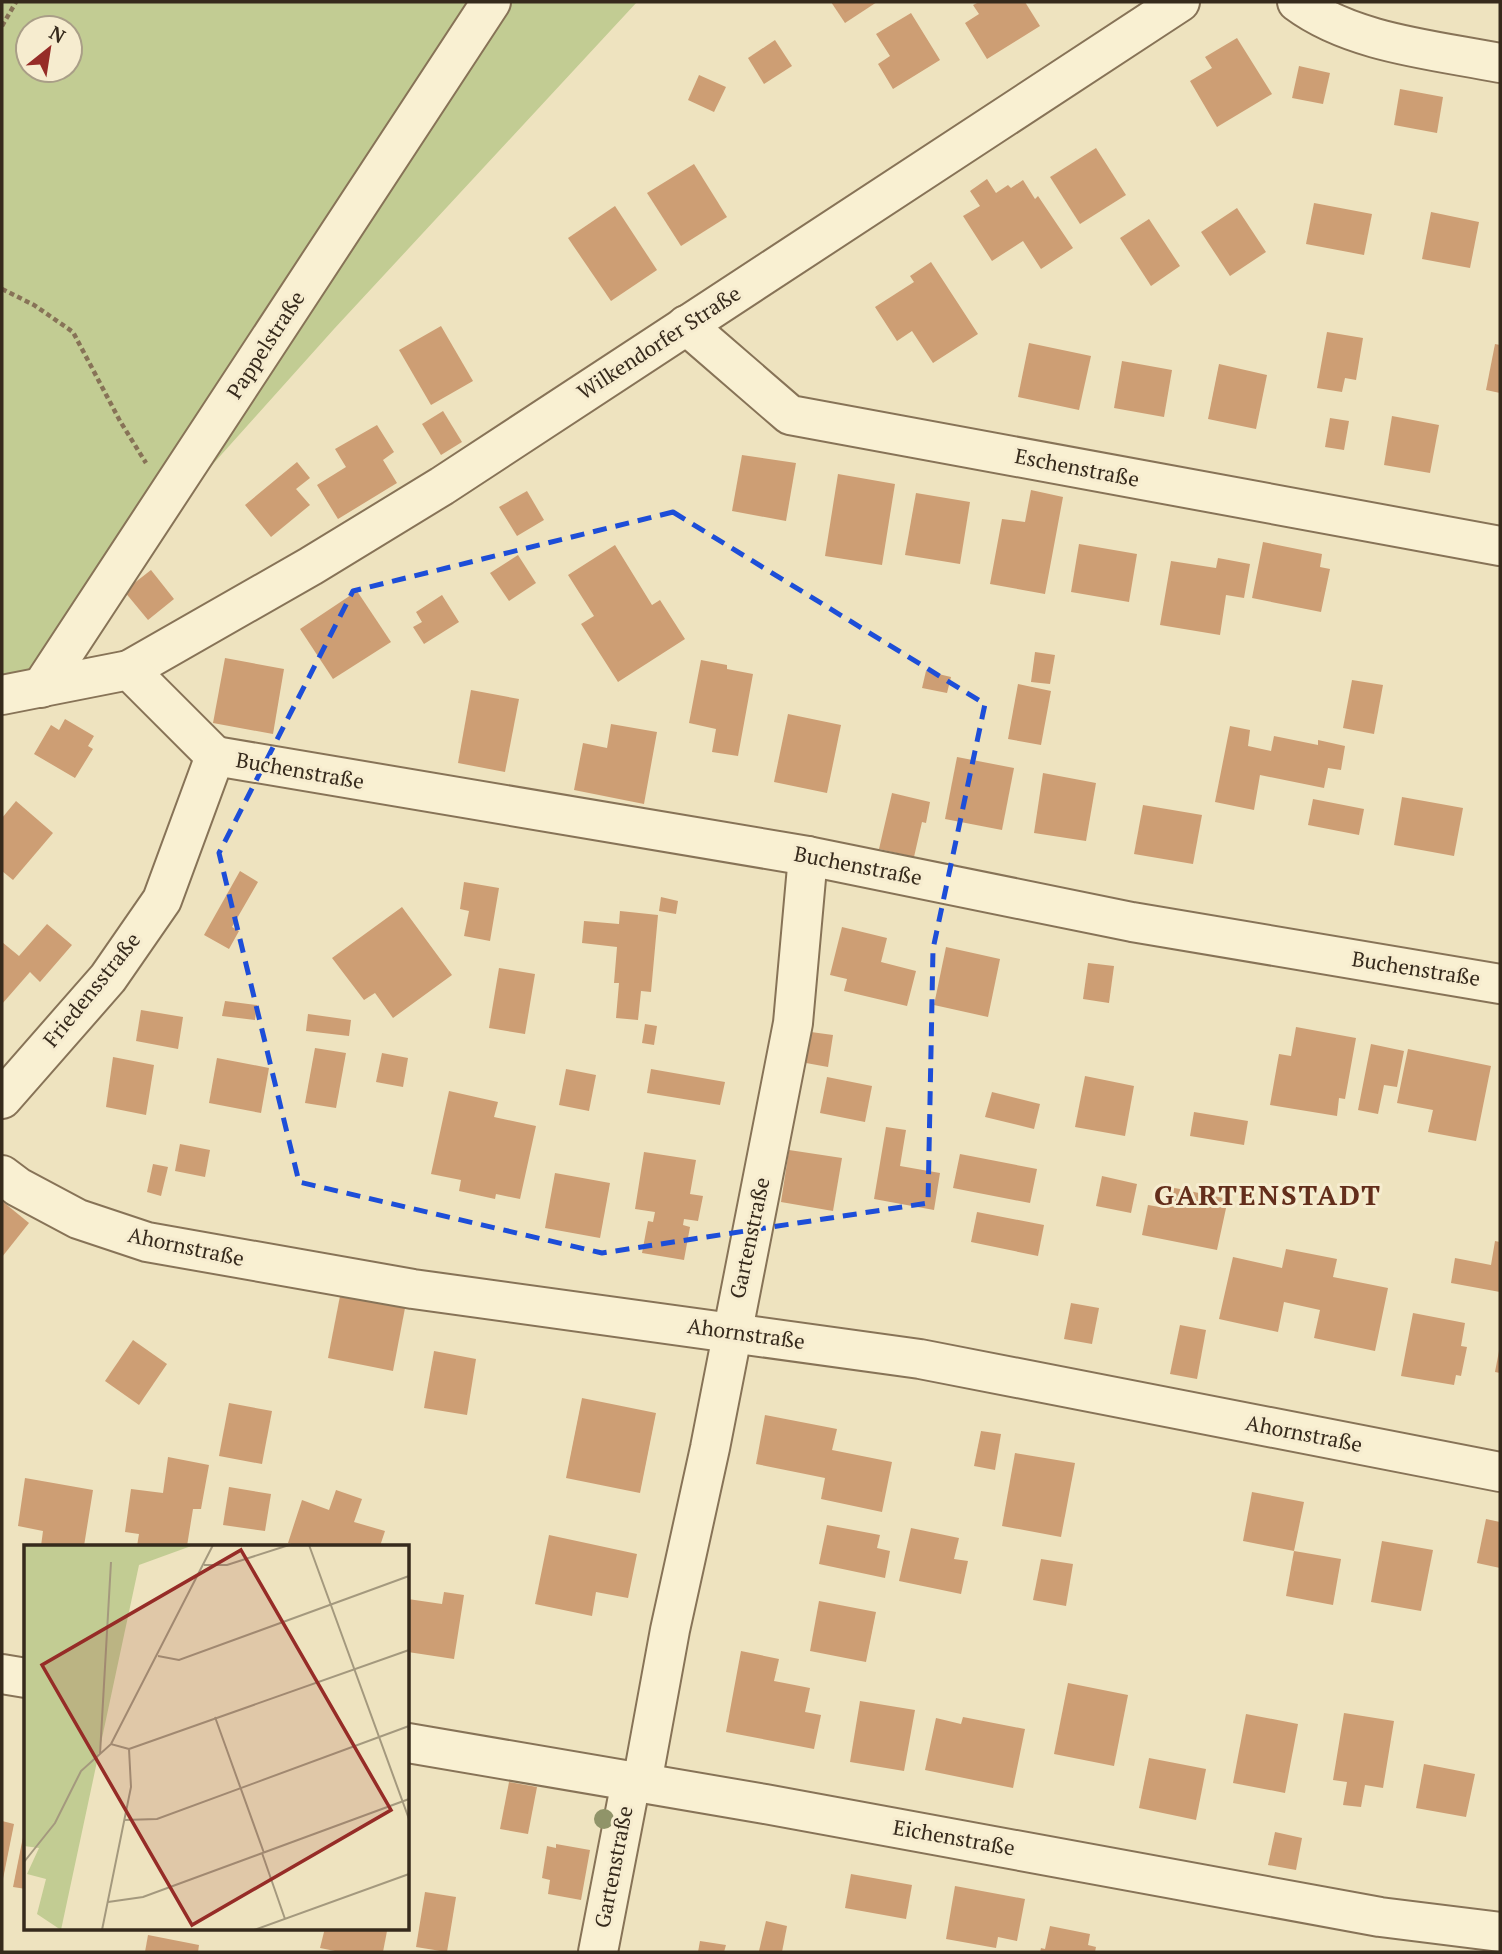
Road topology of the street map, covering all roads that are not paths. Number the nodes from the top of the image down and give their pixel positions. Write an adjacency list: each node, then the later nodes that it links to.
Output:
1 (491, 2): 8 (street, Pappelstraße)
2 (1180, 2): 5 (street, Wilkendorfer Straße)
3 (1297, 2): 4 (street)
4 (1500, 63)
5 (686, 325): 6 (street, Eschenstraße); 7 (street, Wilkendorfer Straße)
6 (1500, 546)
7 (129, 670): 8 (street, Wilkendorfer Straße); 10 (street)
8 (41, 688): 9 (street, Wilkendorfer Straße)
9 (2, 695)
10 (215, 756): 11 (street, Buchenstraße); 13 (street, Friedensstraße)
11 (808, 856): 12 (street, Buchenstraße); 15 (street, Gartenstraße)
12 (1500, 984)
13 (2, 1098)
14 (2, 1175): 15 (street, Ahornstraße)
15 (731, 1332): 16 (street, Ahornstraße); 20 (street, Gartenstraße)
16 (1500, 1472)
17 (2, 1674): 18 (street)
18 (24, 1678)
19 (410, 1743): 20 (street, Eichenstraße)
20 (636, 1782): 21 (street, Eichenstraße); 22 (street, Gartenstraße)
21 (1500, 1932)
22 (598, 1952)

